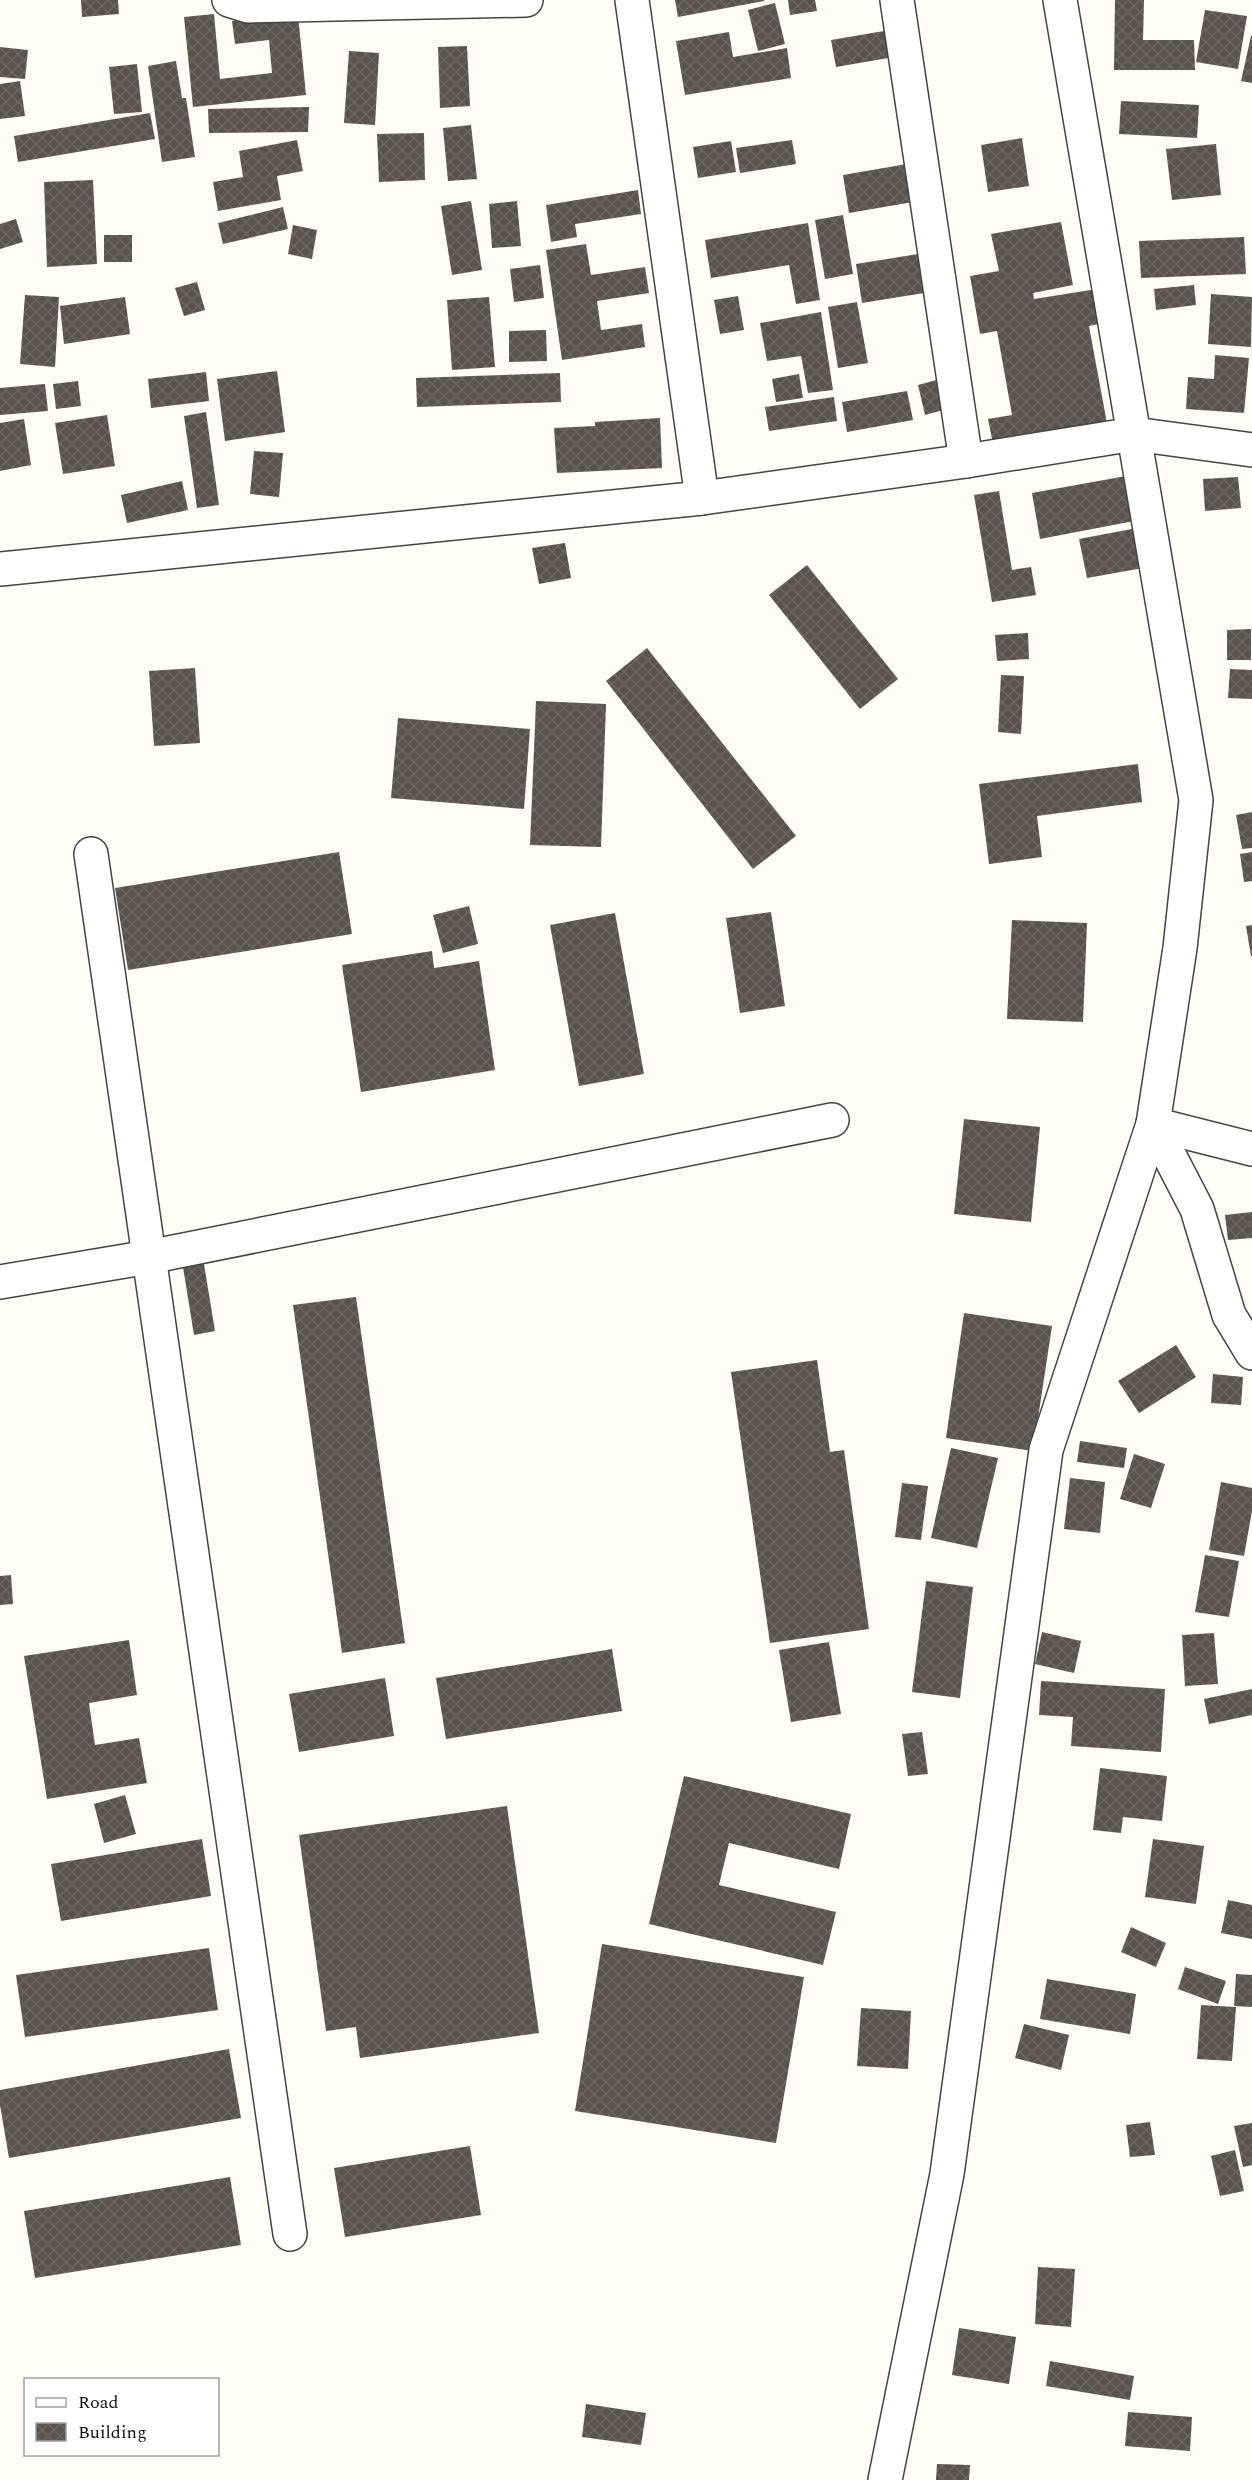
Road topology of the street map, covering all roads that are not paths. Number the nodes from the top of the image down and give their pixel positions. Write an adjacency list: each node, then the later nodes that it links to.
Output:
1 (229, 0): 2 (street)
2 (526, 0)
3 (632, 0): 9 (street)
4 (897, 0): 8 (street)
5 (1060, 0): 6 (street)
6 (1134, 434): 7 (street); 8 (street); 13 (street)
7 (1252, 450)
8 (966, 461): 9 (street)
9 (702, 498): 10 (street)
10 (0, 569)
11 (91, 854): 15 (street)
12 (832, 1120): 15 (street)
13 (1153, 1124): 14 (street); 17 (street); 19 (street)
14 (1252, 1149)
15 (149, 1257): 16 (street); 18 (street)
16 (0, 1282)
17 (1252, 1353)
18 (290, 2234)
19 (885, 2480)

